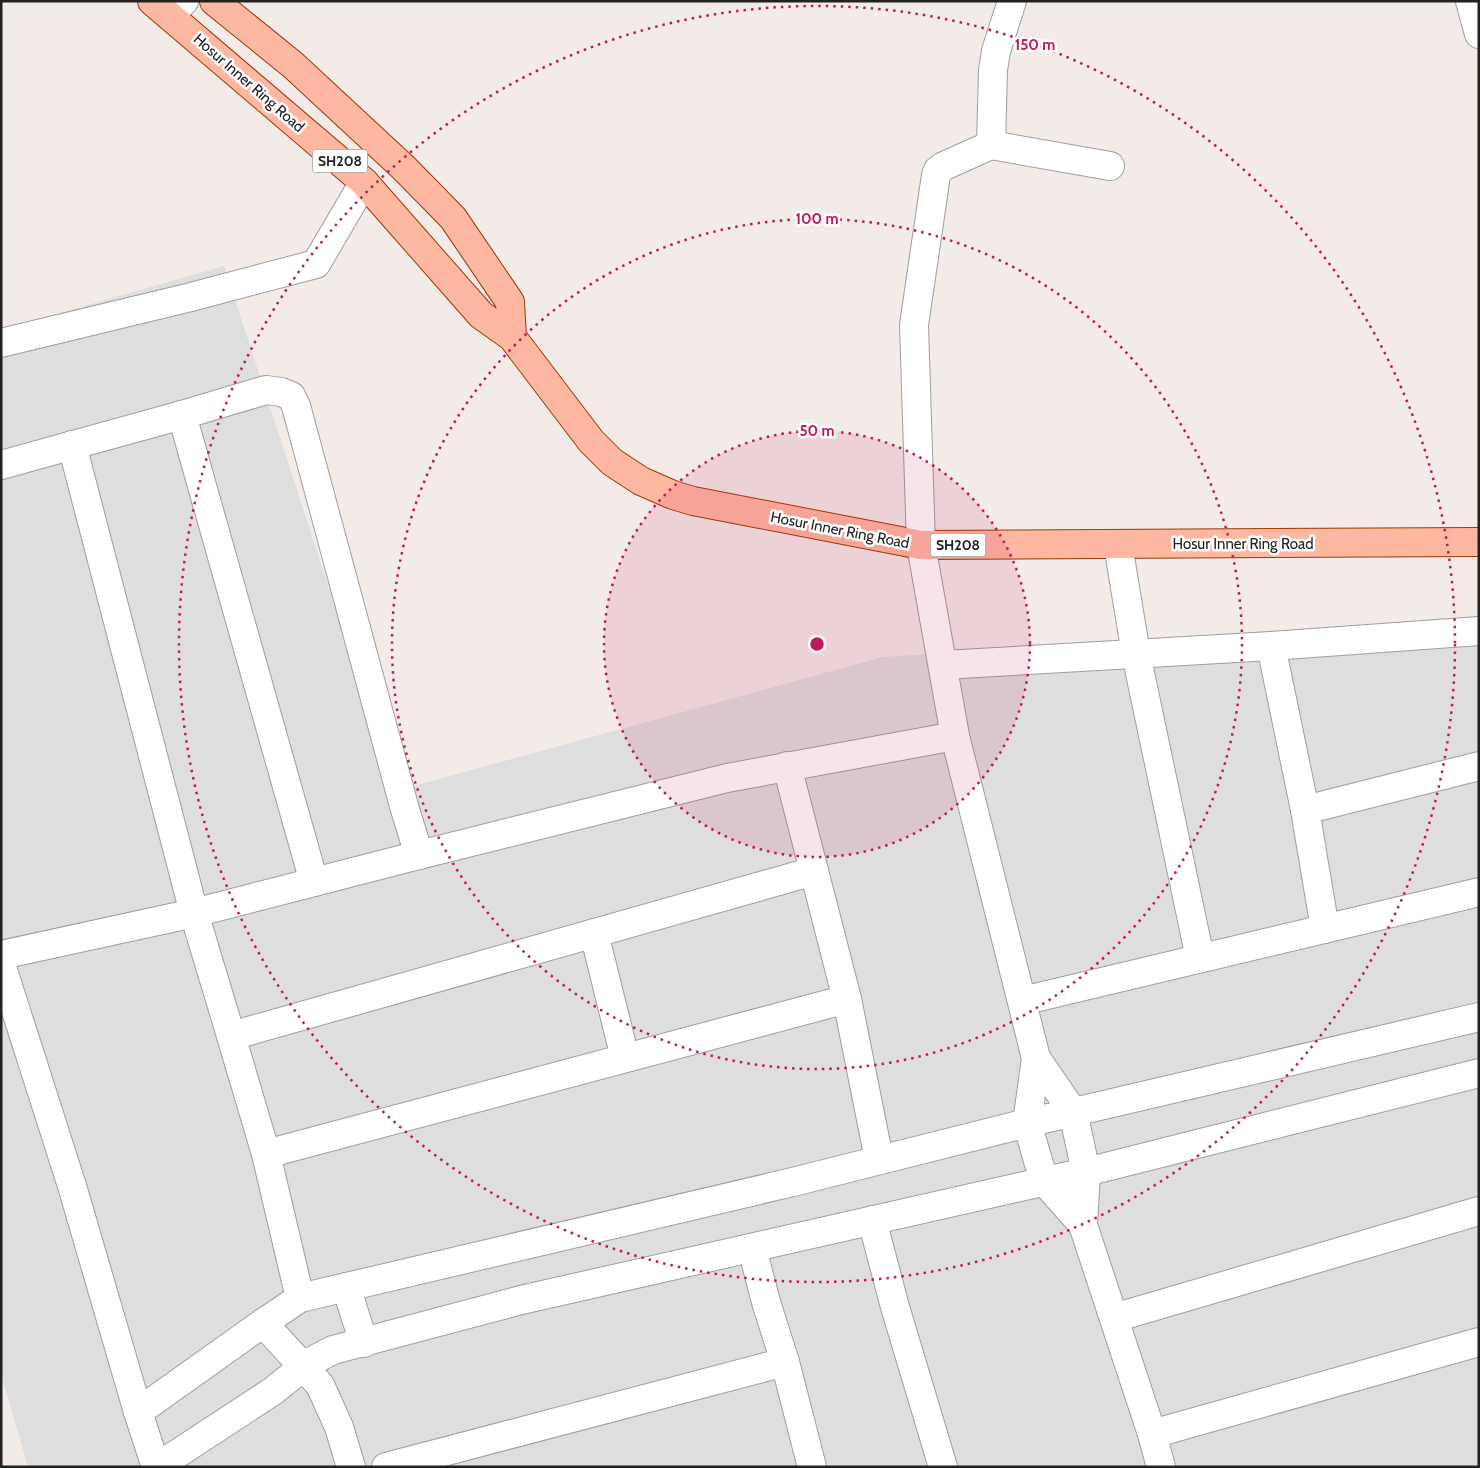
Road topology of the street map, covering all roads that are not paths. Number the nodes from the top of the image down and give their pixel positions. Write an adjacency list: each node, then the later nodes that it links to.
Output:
1 (214, 1): 9 (main road, SH208)
2 (1012, 1): 6 (street)
3 (1470, 1): 5 (street)
4 (169, 6): 8 (main road, Hosur Inner Ring Road / SH208)
5 (1479, 34)
6 (991, 146): 7 (street); 15 (street)
7 (1110, 166)
8 (364, 182): 9 (main road, Hosur Inner Ring Road / SH208); 10 (street)
9 (512, 337): 15 (main road, Hosur Inner Ring Road / SH208)
10 (1, 343)
11 (182, 415): 12 (street); 25 (street); 27 (street)
12 (72, 445): 13 (street); 29 (street)
13 (1, 465)
14 (1479, 542): 16 (main road, Hosur Inner Ring Road / SH208)
15 (921, 545): 16 (main road, Hosur Inner Ring Road / SH208); 20 (street)
16 (1118, 545): 19 (street)
17 (1479, 630): 18 (street)
18 (1271, 646): 19 (street); 24 (street)
19 (1136, 654): 20 (street); 33 (street)
20 (943, 665): 21 (street)
21 (955, 736): 22 (street); 36 (street)
22 (787, 766): 25 (street); 26 (street)
23 (1479, 766): 24 (street)
24 (1305, 810): 30 (street)
25 (419, 855): 27 (street)
26 (814, 871): 31 (street); 35 (street)
27 (314, 882): 29 (street)
28 (1479, 892): 30 (street)
29 (194, 913): 32 (street); 38 (street)
30 (1325, 928): 33 (street)
31 (594, 933): 38 (street); 39 (street)
32 (1, 955)
33 (1200, 958): 36 (street)
34 (1, 964): 60 (street)
35 (848, 999): 39 (street); 45 (street)
36 (1022, 1001): 40 (street)
37 (1479, 1017): 42 (street)
38 (231, 1036): 44 (street)
39 (625, 1058): 44 (street)
40 (1036, 1058): 42 (street); 43 (street)
41 (1479, 1073): 46 (street)
42 (1073, 1112): 43 (street); 46 (street)
43 (1027, 1123): 45 (street); 47 (street)
44 (266, 1154): 53 (street)
45 (879, 1159): 52 (street)
46 (1086, 1172): 47 (street); 50 (street)
47 (1044, 1181): 49 (street); 50 (street)
48 (1479, 1211): 54 (street)
49 (872, 1220): 51 (street); 66 (street)
50 (1083, 1225): 54 (street)
51 (752, 1248): 57 (street); 58 (street)
52 (346, 1287): 53 (street); 57 (street)
53 (300, 1298): 55 (street)
54 (1114, 1318): 61 (street)
55 (263, 1323): 59 (street); 60 (street)
56 (1479, 1342): 61 (street)
57 (364, 1343): 59 (street)
58 (785, 1362): 64 (street); 65 (street)
59 (303, 1367): 62 (street); 63 (street)
60 (138, 1412): 62 (street)
61 (1152, 1434): 67 (street)
62 (156, 1467)
63 (351, 1467)
64 (386, 1467)
65 (812, 1467)
66 (943, 1467)
67 (1161, 1467)

